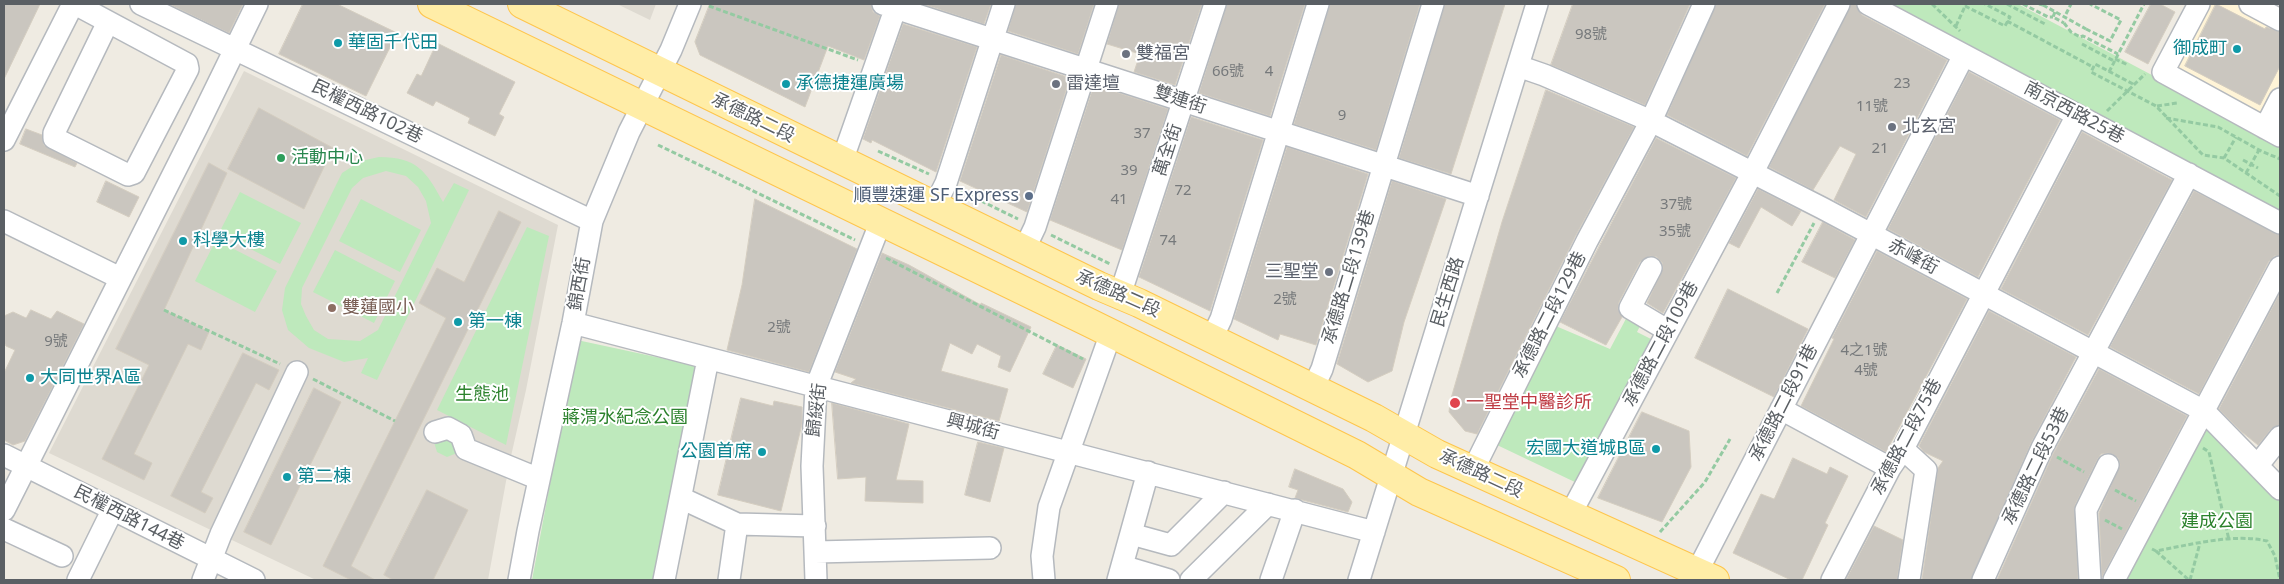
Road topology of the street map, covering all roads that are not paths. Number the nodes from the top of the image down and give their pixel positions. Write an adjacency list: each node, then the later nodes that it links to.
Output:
1 (74, 4): 20 (street); 36 (street)
2 (141, 4): 22 (street, 民權西路102巷)
3 (257, 4): 22 (street)
4 (432, 4): 29 (main road, 承德路二段)
5 (522, 4): 26 (main road, 承德路二段)
6 (690, 4): 26 (street, 錦西街)
7 (1004, 4): 21 (street)
8 (1106, 4): 25 (street)
9 (1215, 4): 28 (street, 萬全街)
10 (1318, 4): 34 (street)
11 (1433, 4): 38 (street, 承德路二段139巷)
12 (1538, 4): 24 (street, 民生西路)
13 (1704, 4): 32 (street, 承德路二段129巷)
14 (1839, 4): 39 (street, 承德路二段109巷)
15 (1868, 4): 23 (street, 南京西路25巷)
16 (2199, 4): 35 (street)
17 (2250, 4): 19 (street)
18 (892, 5): 21 (street, 雙連街); 37 (street)
19 (2280, 20)
20 (108, 22): 30 (street); 30 (street)
21 (992, 39): 25 (street, 雙連街); 42 (street)
22 (234, 48): 33 (street); 44 (street, 民權西路102巷)
23 (1964, 55): 31 (street, 南京西路25巷); 47 (street, 承德路二段91巷)
24 (1518, 66): 32 (street, 赤峰街); 41 (street, 民生西路)
25 (1086, 69): 28 (street, 雙連街); 48 (street)
26 (660, 72): 29 (street, 錦西街); 37 (main road, 承德路二段)
27 (2280, 99): 35 (street)
28 (1184, 101): 34 (street, 雙連街); 52 (street, 萬全街)
29 (643, 105): 44 (street, 錦西街); 45 (main road, 承德路二段)
30 (166, 112): 33 (street)
31 (2077, 115): 40 (street, 南京西路25巷); 53 (street, 承德路二段75巷)
32 (1651, 121): 39 (street, 赤峰街); 75 (street, 承德路二段129巷)
33 (197, 127): 51 (street)
34 (1278, 131): 38 (street, 雙連街); 57 (street)
35 (2273, 132)
36 (4, 140)
37 (842, 161): 42 (main road, 承德路二段)
38 (1383, 165): 41 (street, 雙連街); 62 (street, 承德路二段139巷)
39 (1753, 172): 47 (street, 赤峰街); 55 (street, 承德路二段109巷)
40 (2189, 174): 46 (street, 南京西路25巷); 58 (street, 承德路二段53巷)
41 (1478, 196): 66 (street, 民生西路)
42 (934, 207): 48 (main road, 承德路二段)
43 (4, 221): 51 (street)
44 (592, 221): 54 (street, 錦西街)
45 (881, 221): 56 (main road, 承德路二段); 61 (street, 歸綏街)
46 (2280, 223)
47 (1871, 235): 53 (street, 赤峰街); 63 (street, 承德路二段91巷)
48 (1024, 250): 52 (main road, 承德路二段)
49 (2280, 267): 64 (street)
50 (1651, 268): 55 (street)
51 (120, 278): 73 (street)
52 (1120, 295): 57 (main road, 承德路二段)
53 (1983, 295): 58 (street, 赤峰街); 68 (street, 承德路二段75巷)
54 (573, 323): 59 (street, 興城街); 78 (street, 錦西街)
55 (1667, 330): 86 (street, 承德路二段109巷)
56 (1111, 334): 69 (street); 77 (main road, 承德路二段)
57 (1212, 338): 62 (main road, 承德路二段)
58 (2093, 353): 64 (street, 赤峰街); 113 (street, 承德路二段53巷)
59 (708, 359): 61 (street, 興城街); 81 (street)
60 (297, 372): 95 (street)
61 (816, 387): 69 (street, 興城街); 88 (street, 歸綏街)
62 (1313, 388): 66 (main road, 承德路二段)
63 (1780, 409): 74 (street); 97 (street, 承德路二段91巷)
64 (2204, 411): 72 (street, 赤峰街); 115 (street)
65 (435, 432): 78 (street)
66 (1404, 435): 75 (main road, 承德路二段); 77 (street, 民生西路)
67 (2280, 437): 72 (street)
68 (1903, 449): 74 (street, 承德路二段75巷); 112 (street)
69 (1068, 452): 76 (street, 興城街); 105 (street)
70 (4, 456): 73 (street, 民權西路144巷)
71 (2108, 465): 114 (street)
72 (2258, 465): 79 (street, 赤峰街)
73 (26, 466): 83 (street); 84 (street, 民權西路144巷)
74 (1890, 468): 111 (street, 承德路二段75巷)
75 (1472, 470): 86 (main road, 承德路二段)
76 (1148, 472): 80 (street, 興城街); 91 (street)
77 (1392, 475): 90 (street, 民生西路); 110 (main road, 承德路二段)
78 (539, 479): 101 (street, 錦西街)
79 (2280, 489)
80 (1224, 492): 82 (street, 興城街); 91 (street)
81 (681, 498): 87 (street); 102 (street)
82 (1268, 504): 85 (street, 興城街); 107 (street)
83 (4, 510)
84 (113, 510): 95 (street, 民權西路144巷); 98 (street)
85 (1295, 510): 90 (street, 興城街); 108 (street)
86 (1570, 515): 97 (main road, 承德路二段)
87 (737, 524): 88 (street); 103 (street)
88 (816, 526): 93 (street, 歸綏街)
89 (4, 530): 94 (street)
90 (1374, 532): 109 (street, 民生西路)
91 (1131, 534): 96 (street)
92 (990, 548): 93 (street)
93 (815, 552): 104 (street, 歸綏街)
94 (62, 556)
95 (212, 560): 99 (street); 100 (street, 民權西路144巷)
96 (1120, 573): 106 (street)
97 (1706, 576)
98 (78, 580)
99 (203, 580)
100 (254, 580)
101 (519, 580)
102 (664, 580)
103 (729, 580)
104 (816, 580)
105 (1044, 580)
106 (1169, 580)
107 (1191, 580)
108 (1271, 580)
109 (1359, 580)
110 (1616, 580)
111 (1832, 580)
112 (1909, 580)
113 (1983, 580)
114 (2090, 580)
115 (2114, 580)

